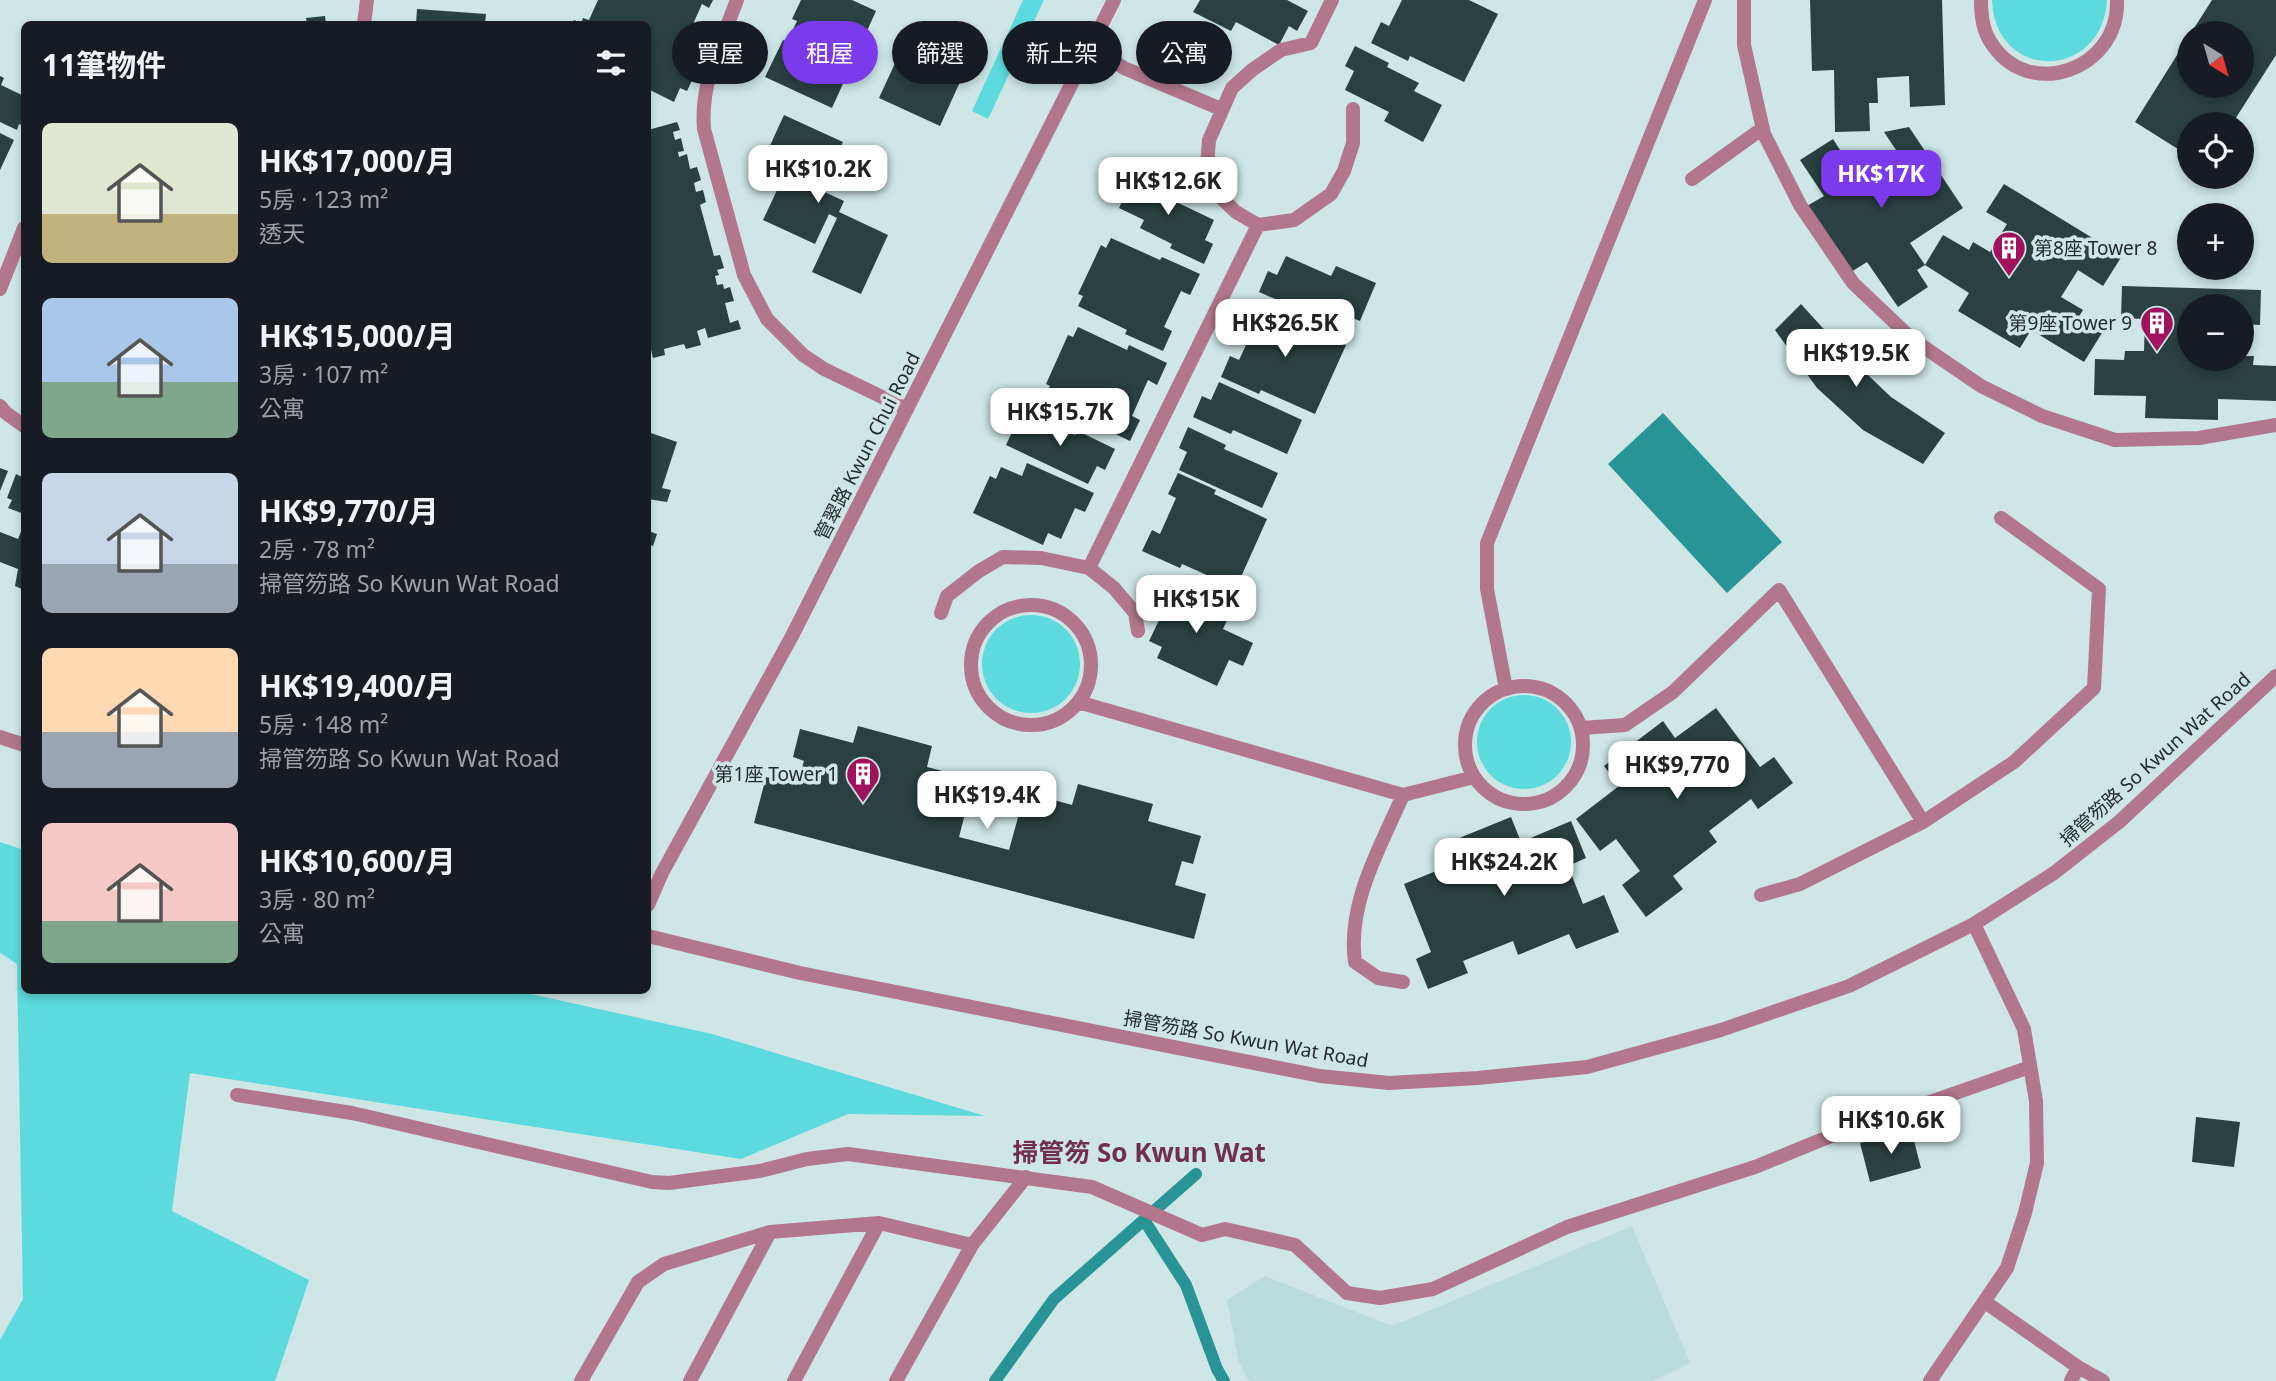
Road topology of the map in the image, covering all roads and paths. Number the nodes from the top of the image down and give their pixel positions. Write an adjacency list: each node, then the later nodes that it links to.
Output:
1 (367, 0): 9 (street)
2 (737, 0): 21 (street)
3 (1114, 0): 10 (street, 管翠路 Kwun Chui Road)
4 (1332, 0): 13 (street)
5 (1705, 0): 29 (street)
6 (1744, 0): 15 (street)
7 (1980, 0): 8 (street)
8 (2117, 0)
9 (365, 21)
10 (1104, 21)
11 (1122, 67): 13 (street)
12 (1073, 84): 21 (street, 管翠路 Kwun Chui Road)
13 (1221, 109): 17 (street)
14 (1353, 109): 17 (street)
15 (1763, 128): 16 (street); 23 (street)
16 (1692, 178)
17 (1258, 225): 25 (street)
18 (21, 236): 19 (street)
19 (0, 289)
20 (0, 406): 22 (street)
21 (907, 409): 38 (street, 管翠路 Kwun Chui Road)
22 (21, 424)
23 (2276, 425)
24 (2001, 518): 36 (street)
25 (1089, 568): 26 (street); 27 (street)
26 (941, 613)
27 (1138, 631)
28 (2276, 676): 39 (street, 掃管笏路 So Kwun Wat Road)
29 (1506, 688): 31 (street); 34 (street)
30 (1079, 702): 30 (street); 35 (street)
31 (1581, 728): 34 (street); 36 (street)
32 (0, 737): 33 (street)
33 (21, 745)
34 (1474, 777): 35 (street)
35 (1404, 795): 41 (street)
36 (1923, 822): 37 (street)
37 (1761, 895)
38 (651, 898)
39 (1974, 924): 40 (street, 掃管笏路 So Kwun Wat Road); 42 (street)
40 (651, 937)
41 (1402, 982)
42 (2031, 1068): 44 (street); 48 (street)
43 (237, 1095): 44 (street)
44 (1026, 1177): 47 (street)
45 (879, 1223): 46 (street); 47 (street); 52 (street)
46 (771, 1232): 50 (street); 51 (street)
47 (972, 1245): 53 (street)
48 (1984, 1302): 49 (street); 54 (street)
49 (2074, 1374): 55 (street)
50 (581, 1381)
51 (690, 1381)
52 (794, 1381)
53 (896, 1381)
54 (1930, 1381)
55 (2103, 1381)

